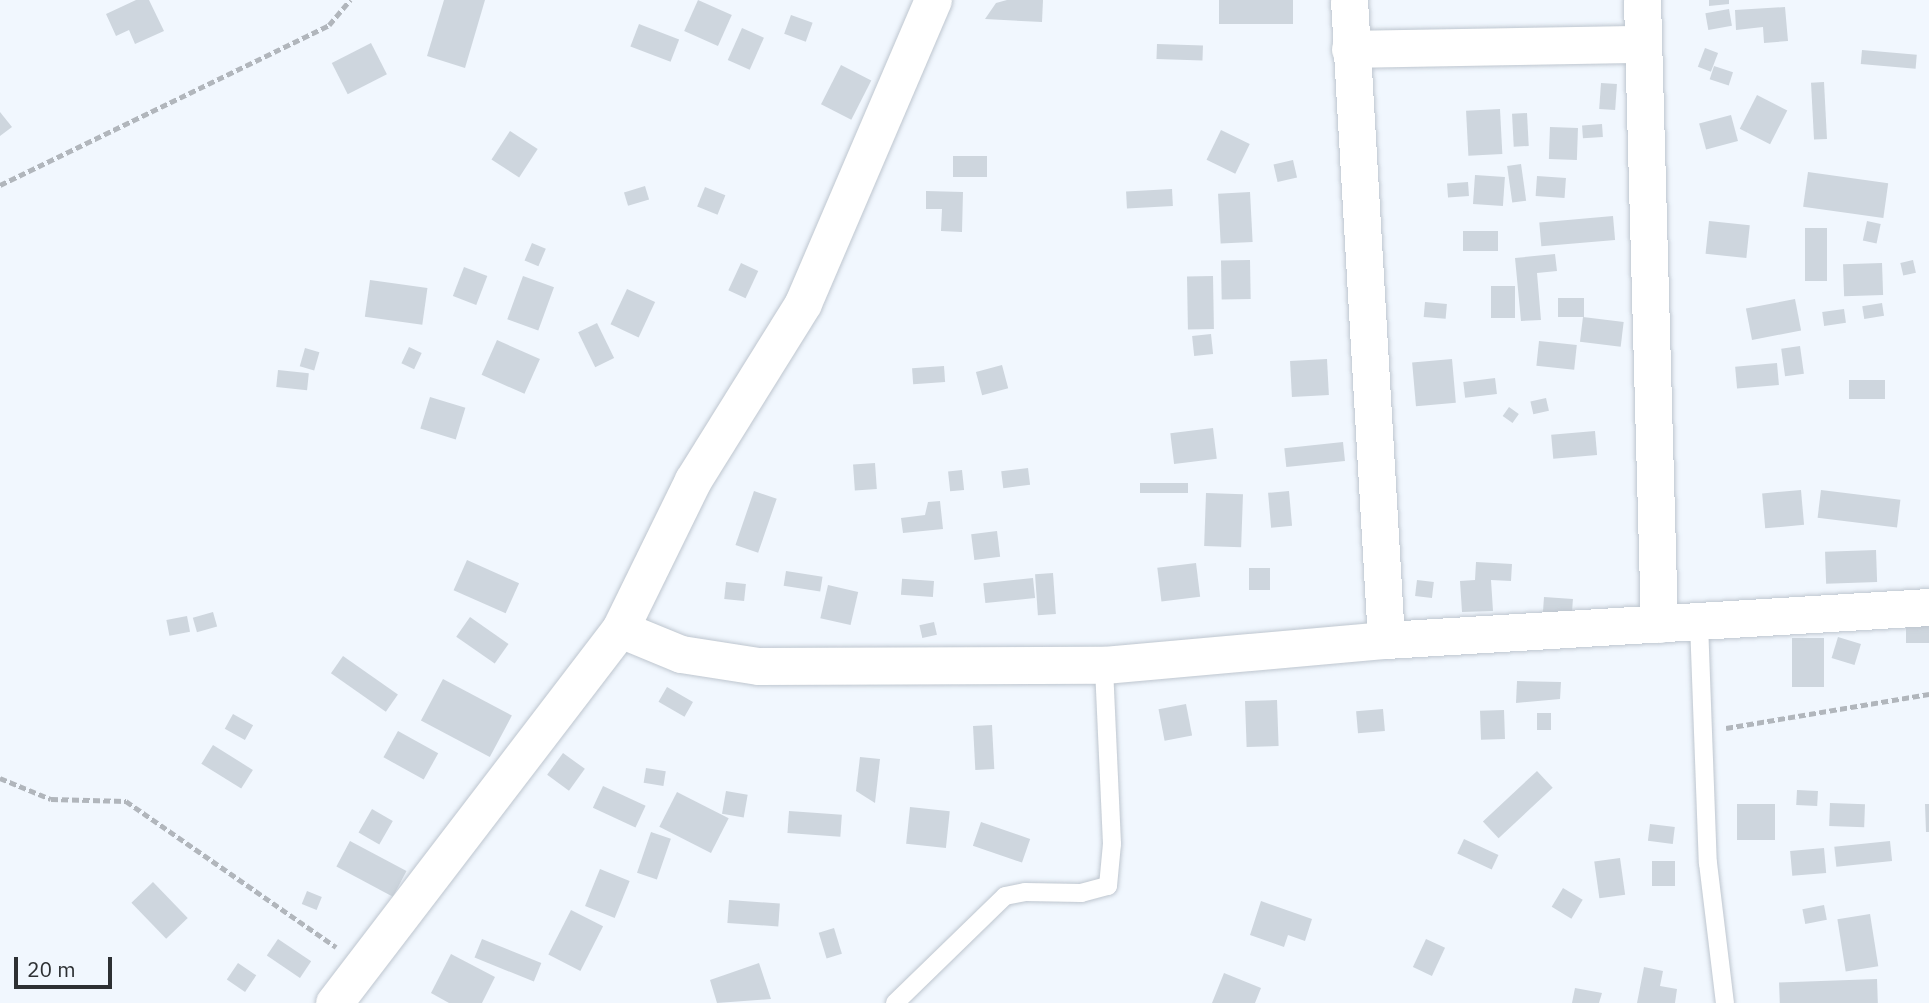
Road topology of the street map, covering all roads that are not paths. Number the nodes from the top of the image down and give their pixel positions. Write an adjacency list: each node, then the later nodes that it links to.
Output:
1 (933, 0): 9 (street)
2 (1349, 0): 5 (street)
3 (1642, 0): 4 (street)
4 (1643, 44): 5 (street); 8 (street)
5 (1350, 49): 10 (street)
6 (1929, 607): 7 (street)
7 (1699, 623): 8 (street); 14 (lane)
8 (1660, 624): 10 (street)
9 (620, 629): 11 (street); 12 (street)
10 (1387, 640): 11 (street)
11 (1104, 664): 13 (lane)
12 (334, 1003)
13 (895, 1003)
14 (1725, 1003)

